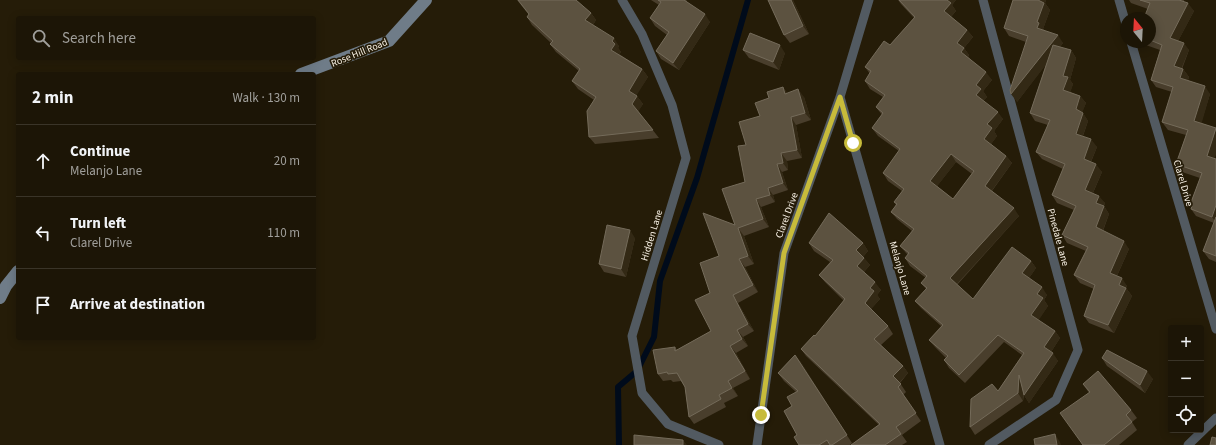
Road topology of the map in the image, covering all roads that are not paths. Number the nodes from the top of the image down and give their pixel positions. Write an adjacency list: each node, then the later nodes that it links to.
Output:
1 (426, 0): 8 (street, Rose Hill Road)
2 (622, 0): 14 (lane, Hidden Lane)
3 (869, 0): 9 (lane, Clarel Drive)
4 (983, 0): 17 (lane, Pinedale Lane)
5 (1119, 0): 6 (lane)
6 (1122, 12)
7 (1133, 48): 12 (lane, Clarel Drive)
8 (306, 72)
9 (840, 97): 15 (lane, Clarel Drive); 16 (lane, Melanjo Lane)
10 (16, 274): 11 (street)
11 (0, 298)
12 (1216, 329)
13 (1216, 418): 18 (lane)
14 (719, 445)
15 (757, 445)
16 (940, 445)
17 (989, 445)
18 (1188, 445)

